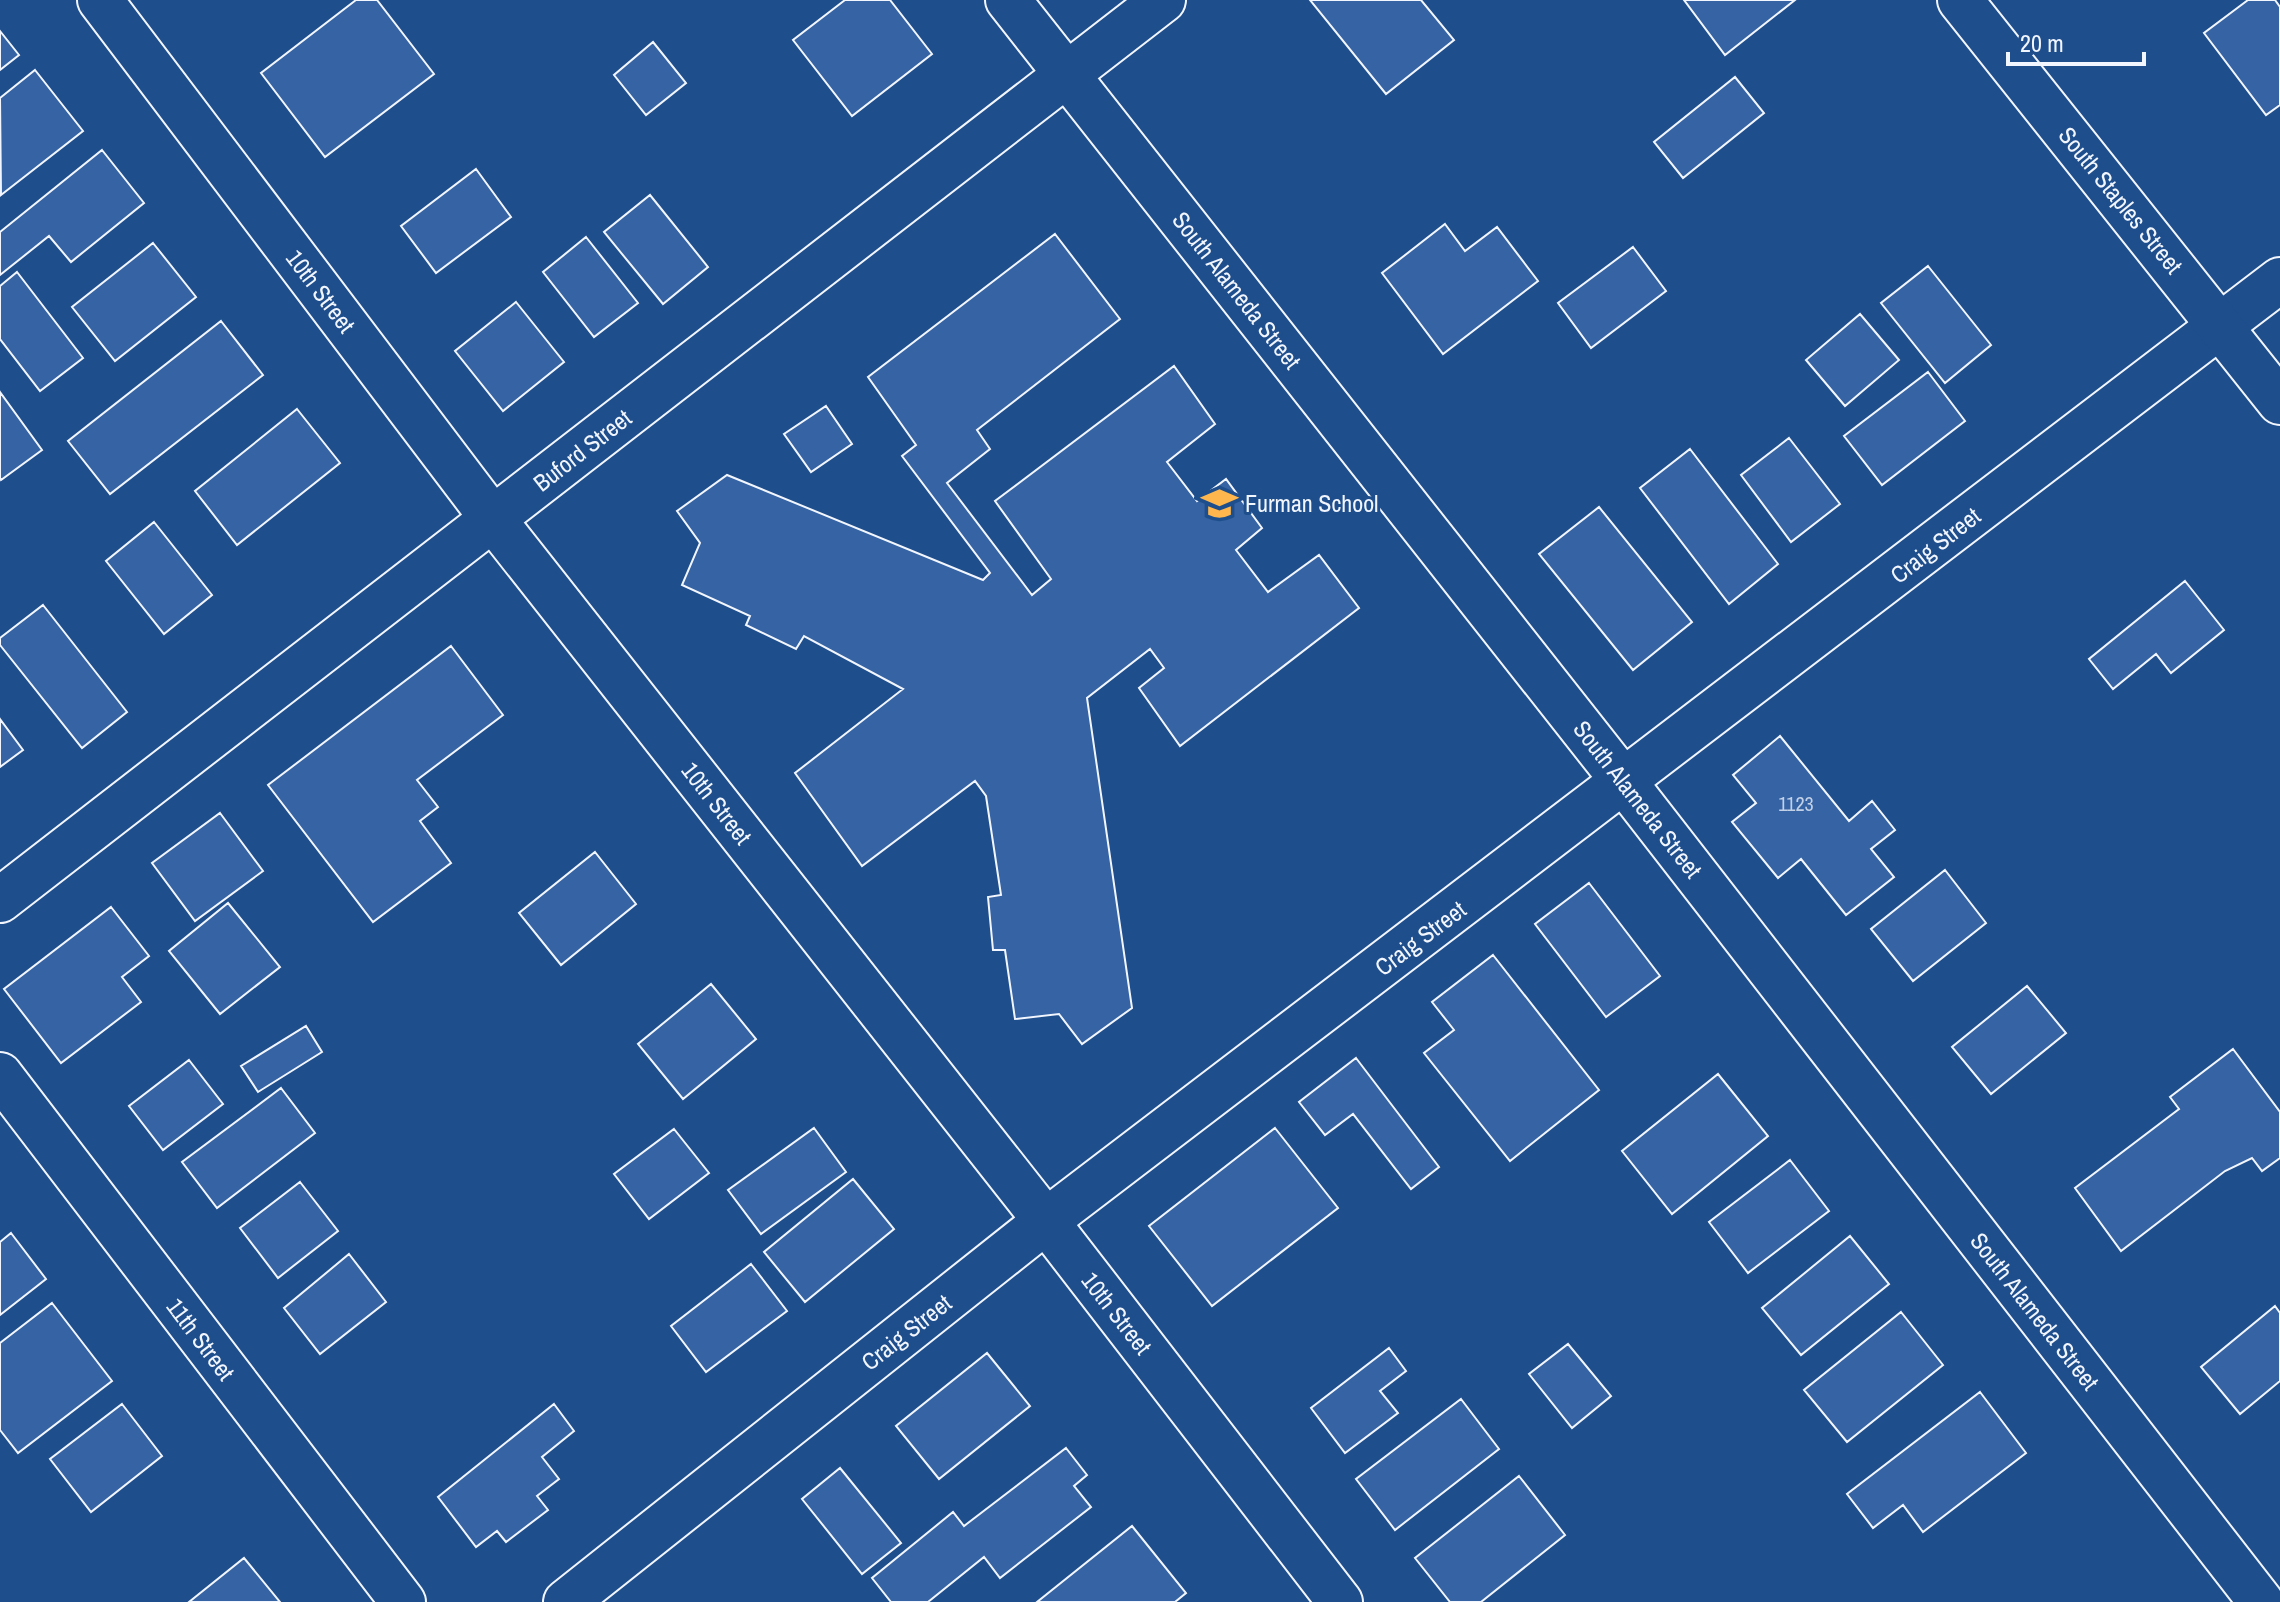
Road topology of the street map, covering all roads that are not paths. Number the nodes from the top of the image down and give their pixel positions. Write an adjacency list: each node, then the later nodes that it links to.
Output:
1 (100, 0): 9 (street, 10th Street)
2 (1008, 0): 5 (street, South Alameda Street)
3 (1163, 0): 5 (street, Buford Street)
4 (1960, 0): 7 (street, South Staples Street)
5 (1067, 74): 9 (street, Buford Street); 10 (street, South Alameda Street)
6 (2280, 280): 7 (street, Craig Street)
7 (2221, 326): 8 (street, South Staples Street); 10 (street, Craig Street)
8 (2280, 402)
9 (493, 519): 11 (street, Buford Street); 13 (street, 10th Street)
10 (1625, 783): 13 (street, Craig Street); 17 (street, South Alameda Street)
11 (0, 900)
12 (0, 1075): 14 (street, 11th Street)
13 (1046, 1221): 15 (street, Craig Street); 16 (street, 10th Street)
14 (403, 1602)
15 (566, 1602)
16 (1340, 1602)
17 (2261, 1602)

